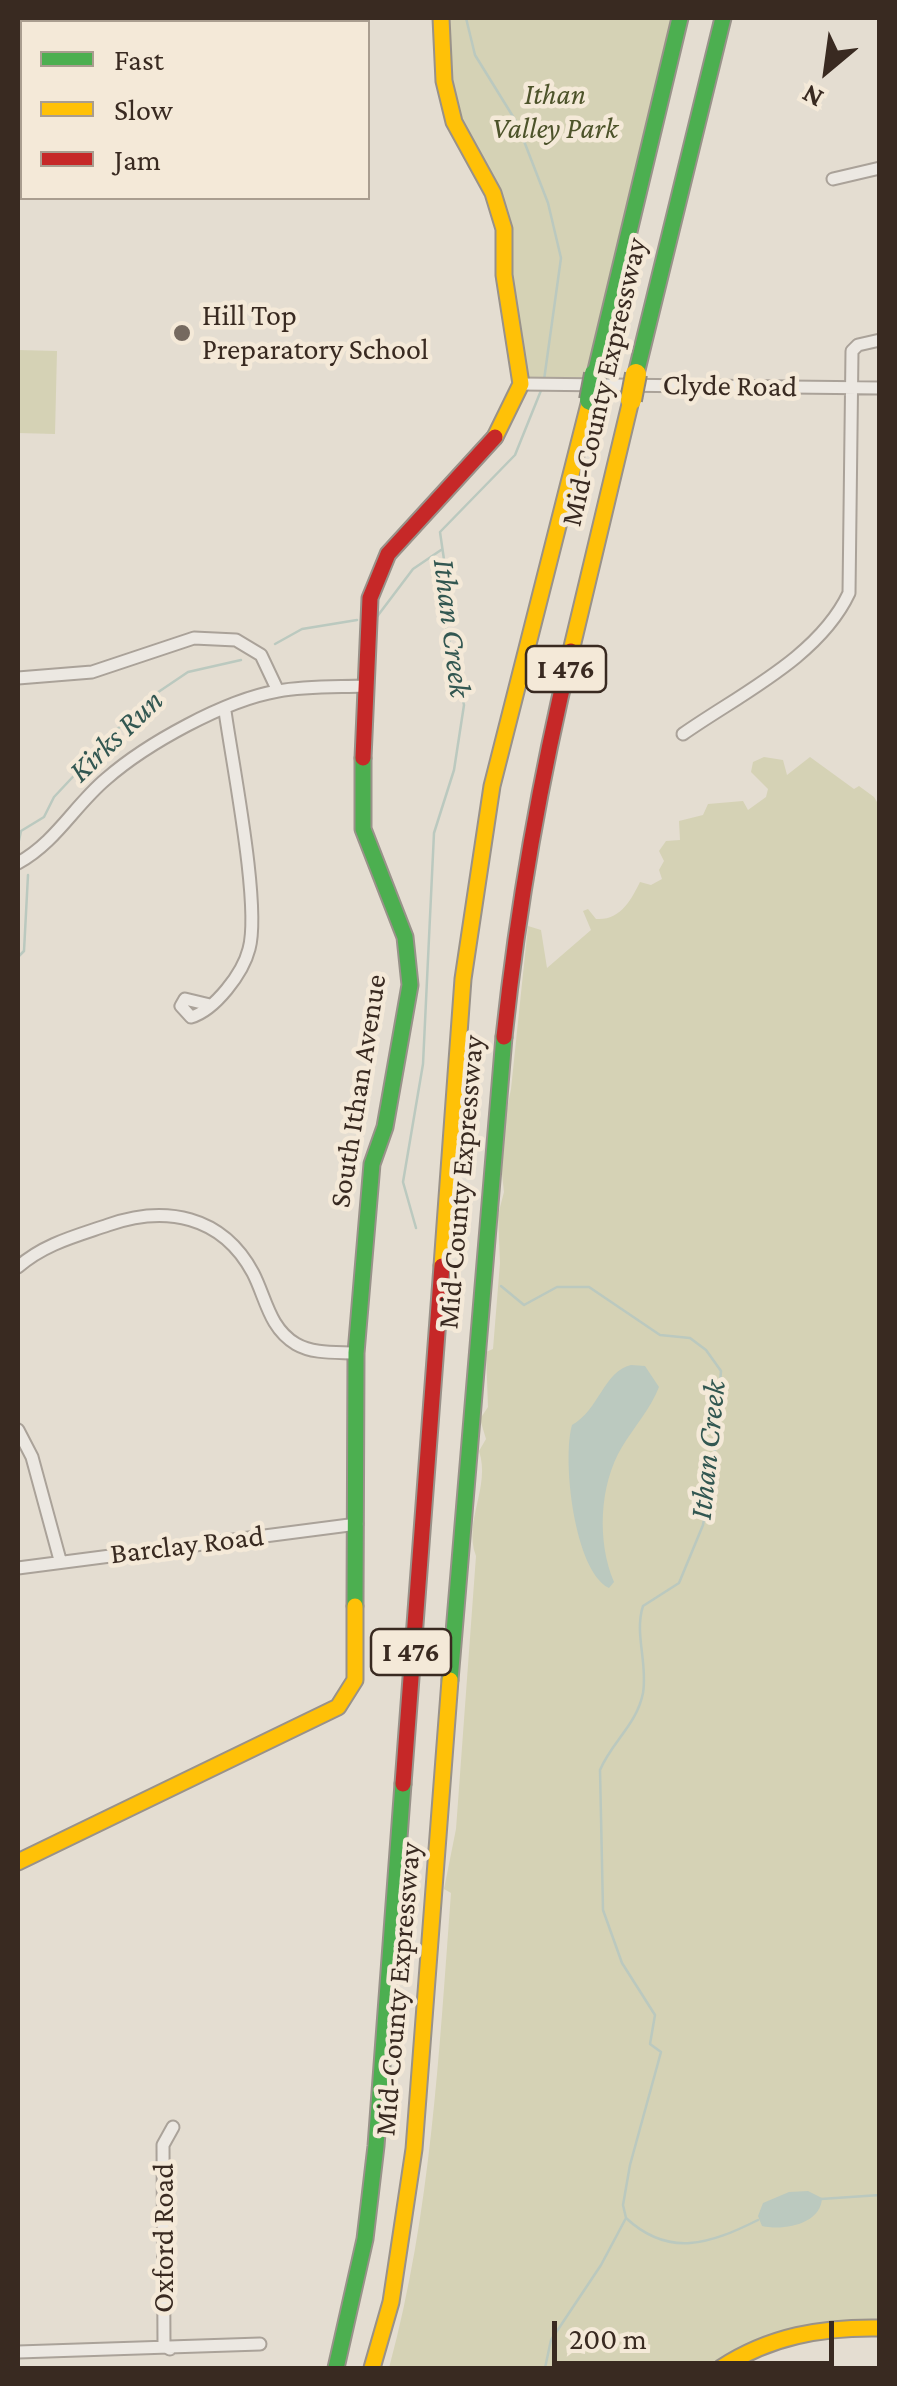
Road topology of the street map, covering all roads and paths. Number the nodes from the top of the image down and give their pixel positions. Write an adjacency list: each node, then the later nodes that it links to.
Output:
1 (441, 18): 7 (main road)
2 (680, 18): 29 (main road, Mid-County Expressway / I 476, bridge)
3 (723, 18): 30 (main road, Mid-County Expressway / I 476, bridge)
4 (880, 168): 5 (street)
5 (832, 179)
6 (880, 340): 8 (street)
7 (536, 384): 8 (street, Clyde Road); 11 (main road, South Ithan Avenue)
8 (852, 388): 9 (street, Clyde Road); 14 (street)
9 (880, 388)
10 (18, 678): 12 (street)
11 (363, 686): 12 (street); 18 (main road, South Ithan Avenue)
12 (278, 691): 13 (street)
13 (225, 711): 15 (street); 16 (street)
14 (683, 734)
15 (18, 863)
16 (210, 1005)
17 (18, 1266): 18 (street)
18 (356, 1353): 20 (main road, South Ithan Avenue)
19 (18, 1430): 21 (street)
20 (357, 1524): 21 (street, Barclay Road); 23 (main road, South Ithan Avenue)
21 (60, 1560): 22 (street, Barclay Road)
22 (18, 1568)
23 (18, 1862)
24 (172, 2126): 27 (street, Oxford Road)
25 (880, 2328): 31 (main road)
26 (260, 2344): 27 (street)
27 (170, 2349): 28 (street)
28 (18, 2352)
29 (336, 2368)
30 (372, 2368)
31 (721, 2368)

